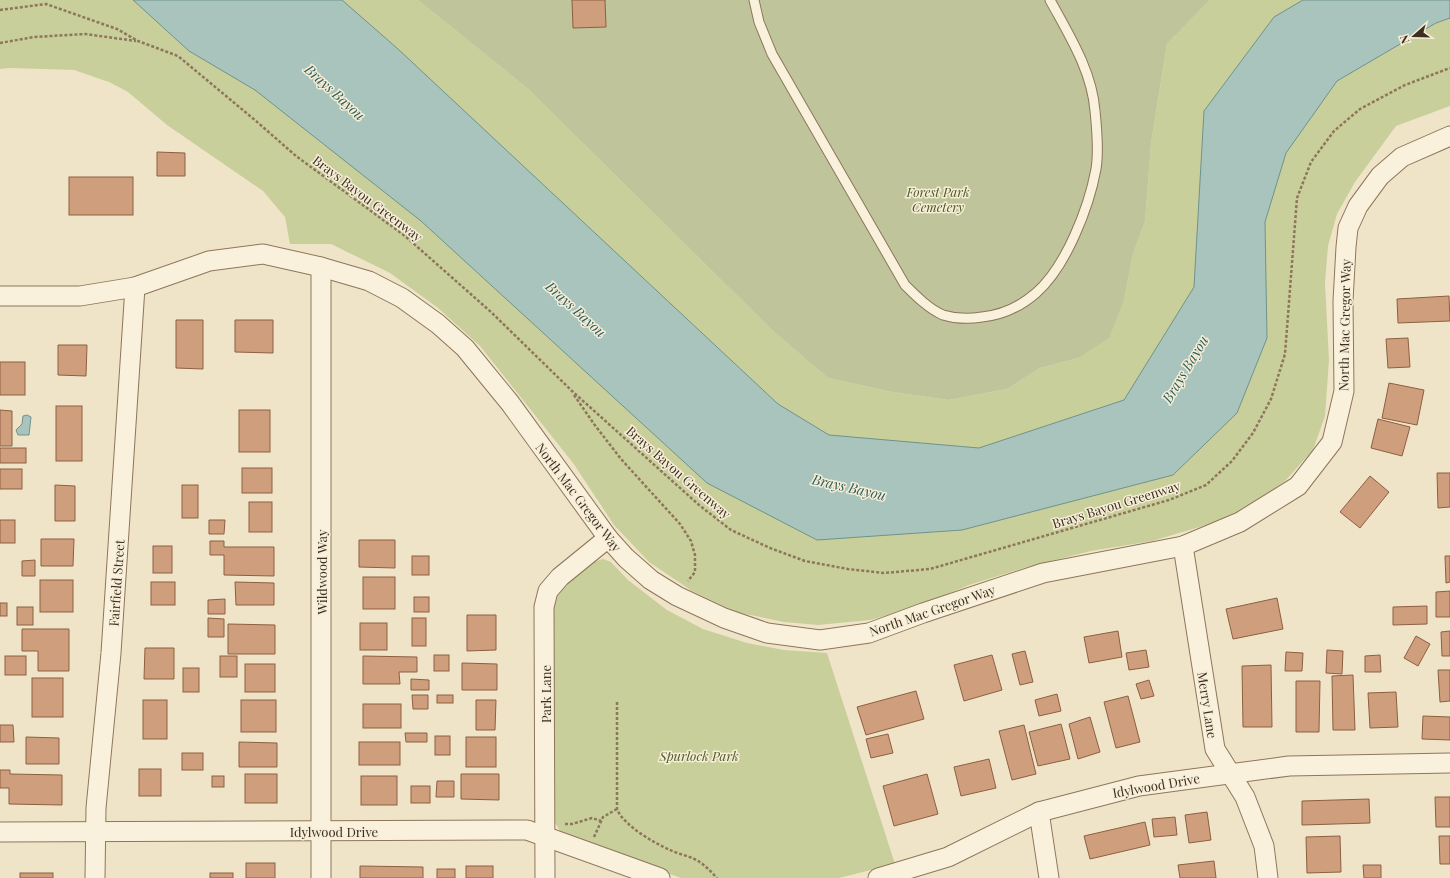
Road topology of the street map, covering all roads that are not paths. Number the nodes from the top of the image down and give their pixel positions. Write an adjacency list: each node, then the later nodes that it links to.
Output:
1 (754, 0): 2 (lane)
2 (1050, 0)
3 (1450, 136): 8 (street, North Mac Gregor Way)
4 (321, 267): 5 (street, North Mac Gregor Way); 7 (street, North Mac Gregor Way); 14 (street, Wildwood Way)
5 (135, 287): 6 (street, North Mac Gregor Way); 12 (street, Fairfield Street)
6 (0, 296)
7 (608, 538): 8 (street, North Mac Gregor Way); 15 (street, Park Lane)
8 (1183, 546): 10 (street, Merry Lane)
9 (1450, 763): 10 (street, Idylwood Drive)
10 (1230, 773): 11 (street, Idylwood Drive); 22 (street, Merry Lane)
11 (1039, 812): 20 (street, Idylwood Drive); 21 (street)
12 (96, 831): 13 (street, Idylwood Drive); 14 (street, Idylwood Drive); 16 (street, Fairfield Street)
13 (0, 832)
14 (321, 832): 15 (street, Idylwood Drive); 17 (street, Wildwood Way)
15 (545, 836): 18 (street, Park Lane); 19 (street, Idylwood Drive)
16 (95, 878)
17 (321, 878)
18 (545, 878)
19 (660, 878)
20 (878, 878)
21 (1049, 878)
22 (1268, 878)

